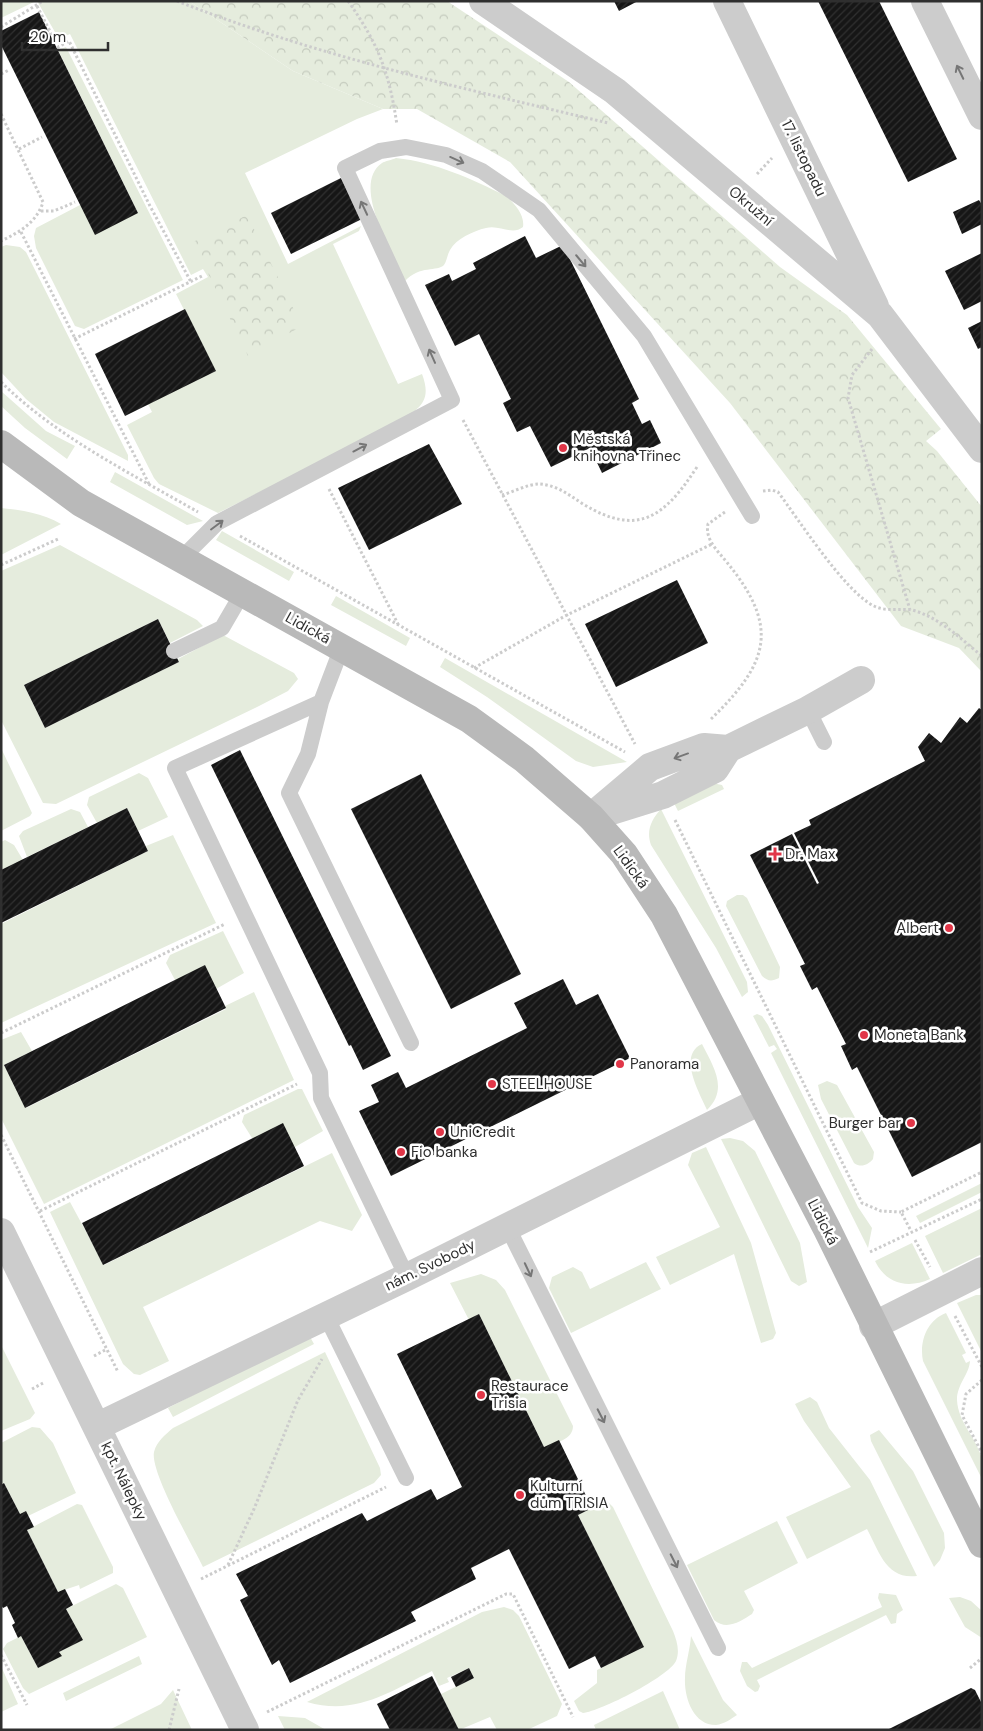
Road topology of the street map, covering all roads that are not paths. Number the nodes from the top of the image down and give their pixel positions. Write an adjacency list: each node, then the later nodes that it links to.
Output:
1 (483, 1): 5 (street, Okružní)
2 (727, 1): 5 (street, 17. listopadu)
3 (925, 1): 4 (street, one-way to 3)
4 (982, 116)
5 (885, 322): 7 (street, Okružní)
6 (1, 444): 9 (street, Lidická)
7 (982, 449)
8 (752, 516): 9 (lane, one-way to 8)
9 (182, 558): 10 (street, Lidická)
10 (243, 592): 11 (street, Lidická); 12 (lane)
11 (342, 647): 14 (lane); 17 (street, Lidická)
12 (174, 651)
13 (860, 680): 15 (street)
14 (321, 702): 18 (lane); 23 (lane)
15 (808, 710): 16 (lane); 17 (street)
16 (824, 742)
17 (591, 817): 19 (street, Lidická)
18 (411, 1043)
19 (760, 1101): 20 (street, nám. Svobody); 25 (street, Lidická)
20 (508, 1226): 23 (street, nám. Svobody); 29 (lane, one-way to 29)
21 (1, 1232): 26 (street, kpt. Nálepky)
22 (982, 1272): 25 (street)
23 (407, 1277): 24 (street, nám. Svobody)
24 (326, 1316): 26 (street, nám. Svobody); 27 (lane)
25 (873, 1326): 28 (street, Lidická)
26 (98, 1426): 30 (street, kpt. Nálepky)
27 (406, 1478)
28 (982, 1544)
29 (718, 1648)
30 (245, 1730)

